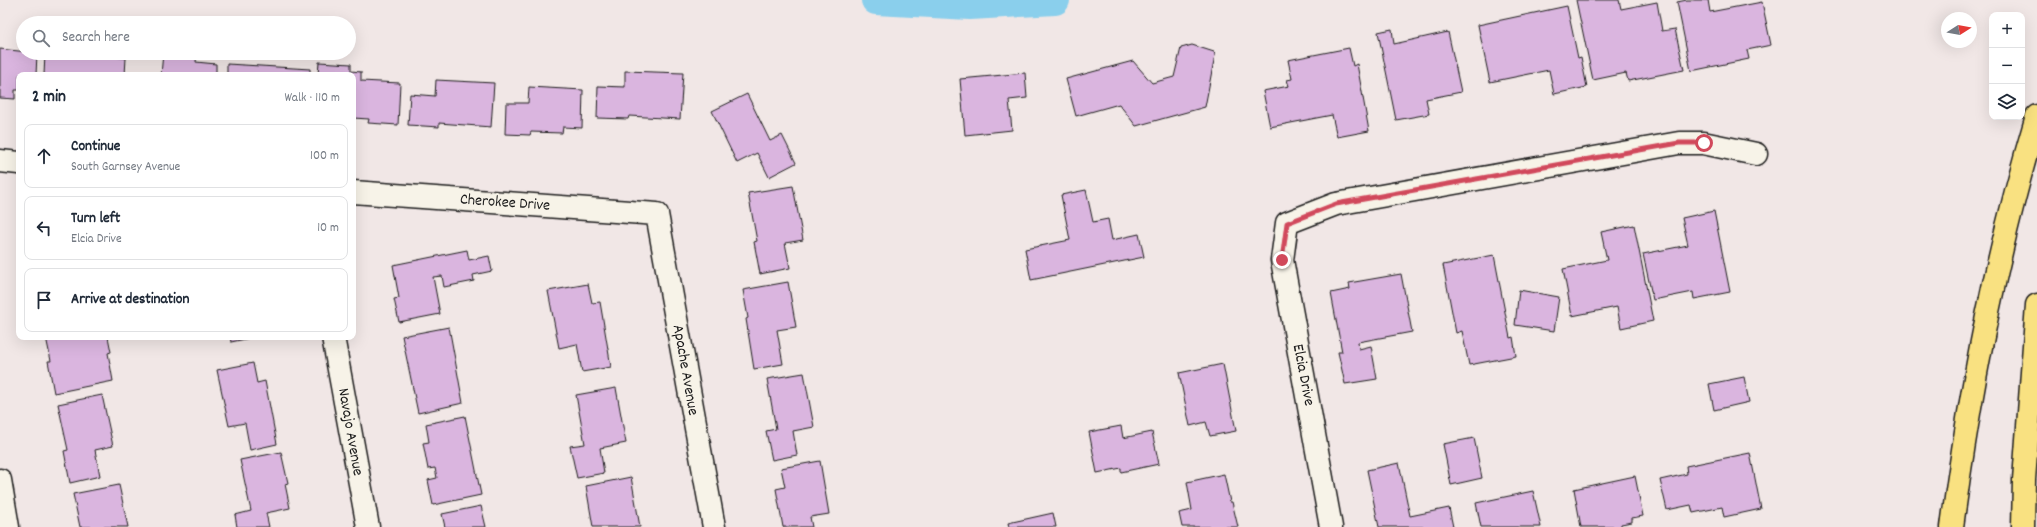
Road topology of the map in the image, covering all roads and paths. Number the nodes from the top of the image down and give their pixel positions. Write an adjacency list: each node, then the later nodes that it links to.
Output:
1 (2037, 116): 9 (highway)
2 (1756, 154): 14 (street, Elcia Drive)
3 (0, 161): 4 (street)
4 (16, 163)
5 (356, 192): 6 (street, Cherokee Drive)
6 (657, 214): 13 (street, Apache Avenue)
7 (2037, 305): 17 (highway)
8 (334, 340): 12 (street, Navajo Avenue)
9 (1964, 444): 15 (highway); 16 (highway)
10 (0, 480): 11 (street)
11 (5, 519)
12 (368, 527)
13 (714, 527)
14 (1331, 527)
15 (1943, 527)
16 (1952, 527)
17 (2023, 527)

